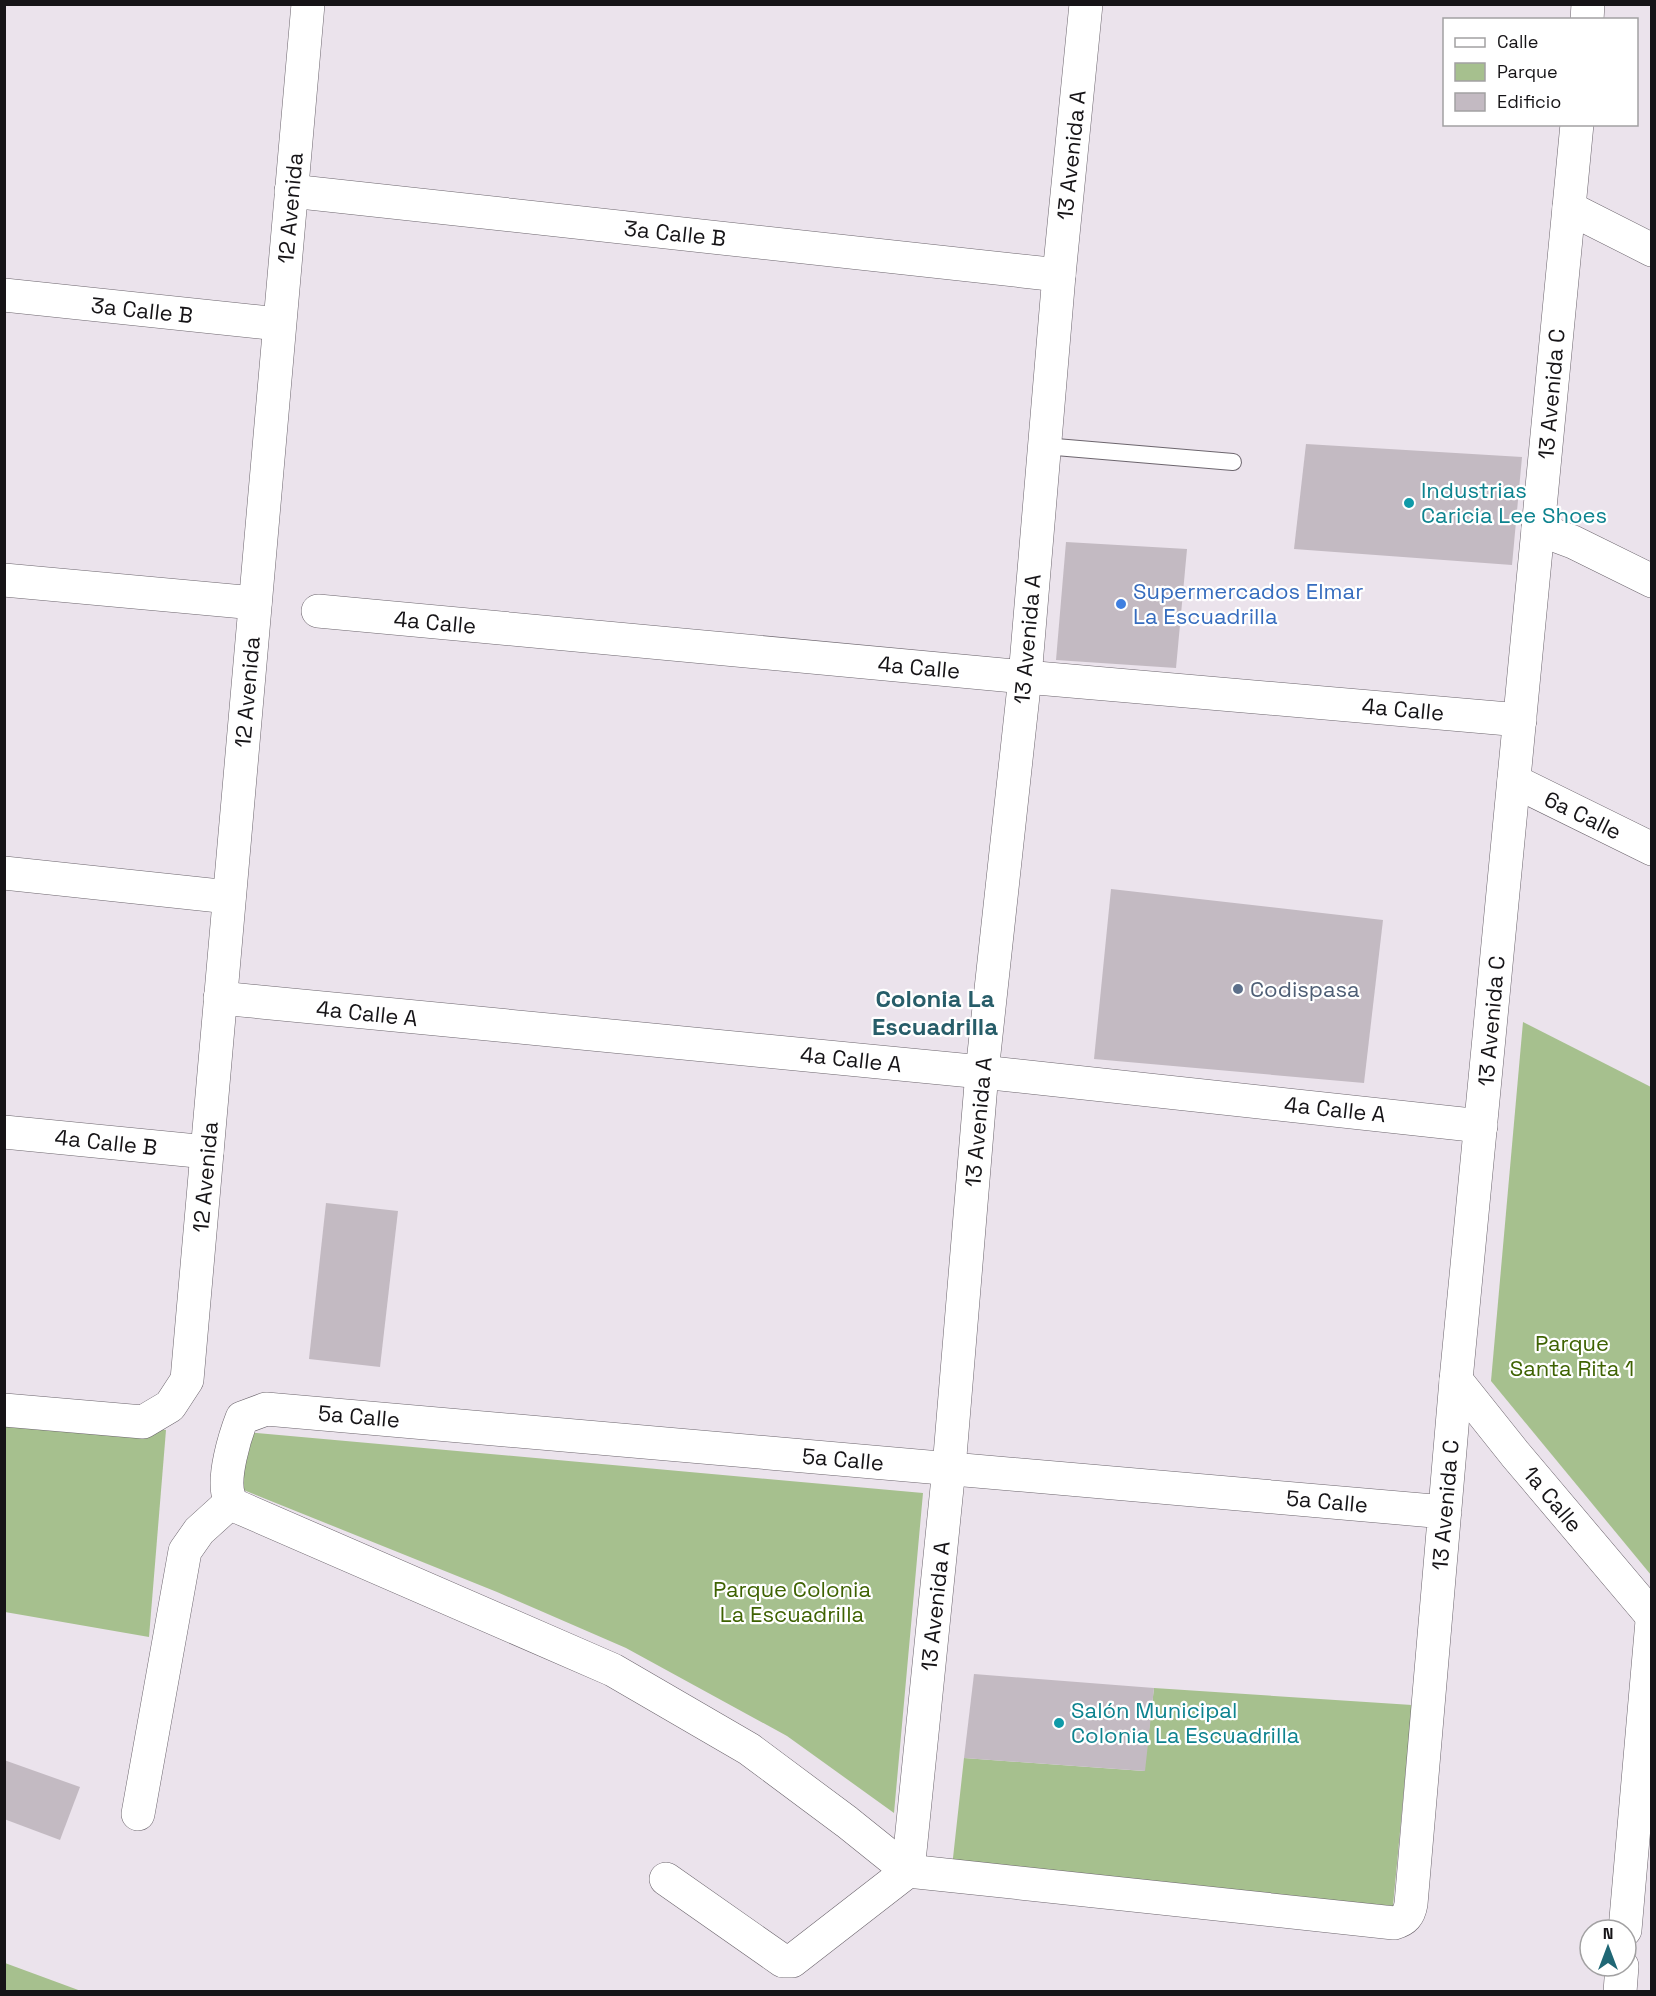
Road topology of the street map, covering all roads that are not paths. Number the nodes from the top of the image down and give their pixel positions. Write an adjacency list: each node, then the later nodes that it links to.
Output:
1 (308, 4): 4 (street, 12 Avenida)
2 (1086, 4): 7 (street, 13 Avenida A)
3 (1577, 126): 5 (street, 13 Avenida C)
4 (291, 190): 7 (street, 3a Calle B); 9 (street, 12 Avenida)
5 (1569, 208): 6 (street); 12 (street, 13 Avenida C)
6 (1652, 250)
7 (1059, 275): 10 (street, 13 Avenida A)
8 (4, 295): 9 (street, 3a Calle B)
9 (279, 324): 15 (street, 12 Avenida)
10 (1044, 446): 11 (lane); 17 (street, 13 Avenida A)
11 (1233, 462)
12 (1538, 529): 14 (street); 18 (street, 13 Avenida C)
13 (4, 579): 15 (street)
14 (1652, 581)
15 (255, 603): 22 (street, 12 Avenida)
16 (318, 611): 17 (street, 4a Calle)
17 (1025, 677): 18 (street, 4a Calle); 24 (street, 13 Avenida A)
18 (1520, 720): 19 (street, 13 Avenida C)
19 (1514, 781): 20 (street, 6a Calle); 25 (street, 13 Avenida C)
20 (1652, 849)
21 (4, 873): 22 (street)
22 (230, 897): 23 (street, 12 Avenida)
23 (220, 998): 24 (street, 4a Calle A); 27 (street, 12 Avenida)
24 (982, 1072): 25 (street, 4a Calle A); 30 (street, 13 Avenida A)
25 (1481, 1126): 28 (street, 13 Avenida C)
26 (4, 1132): 27 (street, 4a Calle B)
27 (207, 1152): 29 (street, 12 Avenida)
28 (1456, 1380): 32 (street, 13 Avenida C); 33 (street, 1a Calle)
29 (4, 1410)
30 (949, 1468): 31 (street, 5a Calle); 32 (street, 5a Calle); 36 (street, 13 Avenida A)
31 (231, 1502): 35 (street); 36 (street)
32 (1445, 1512): 36 (street, 13 Avenida C)
33 (1652, 1616)
34 (1652, 1621): 38 (street)
35 (138, 1814)
36 (908, 1870): 37 (street)
37 (666, 1879)
38 (1626, 1918)

